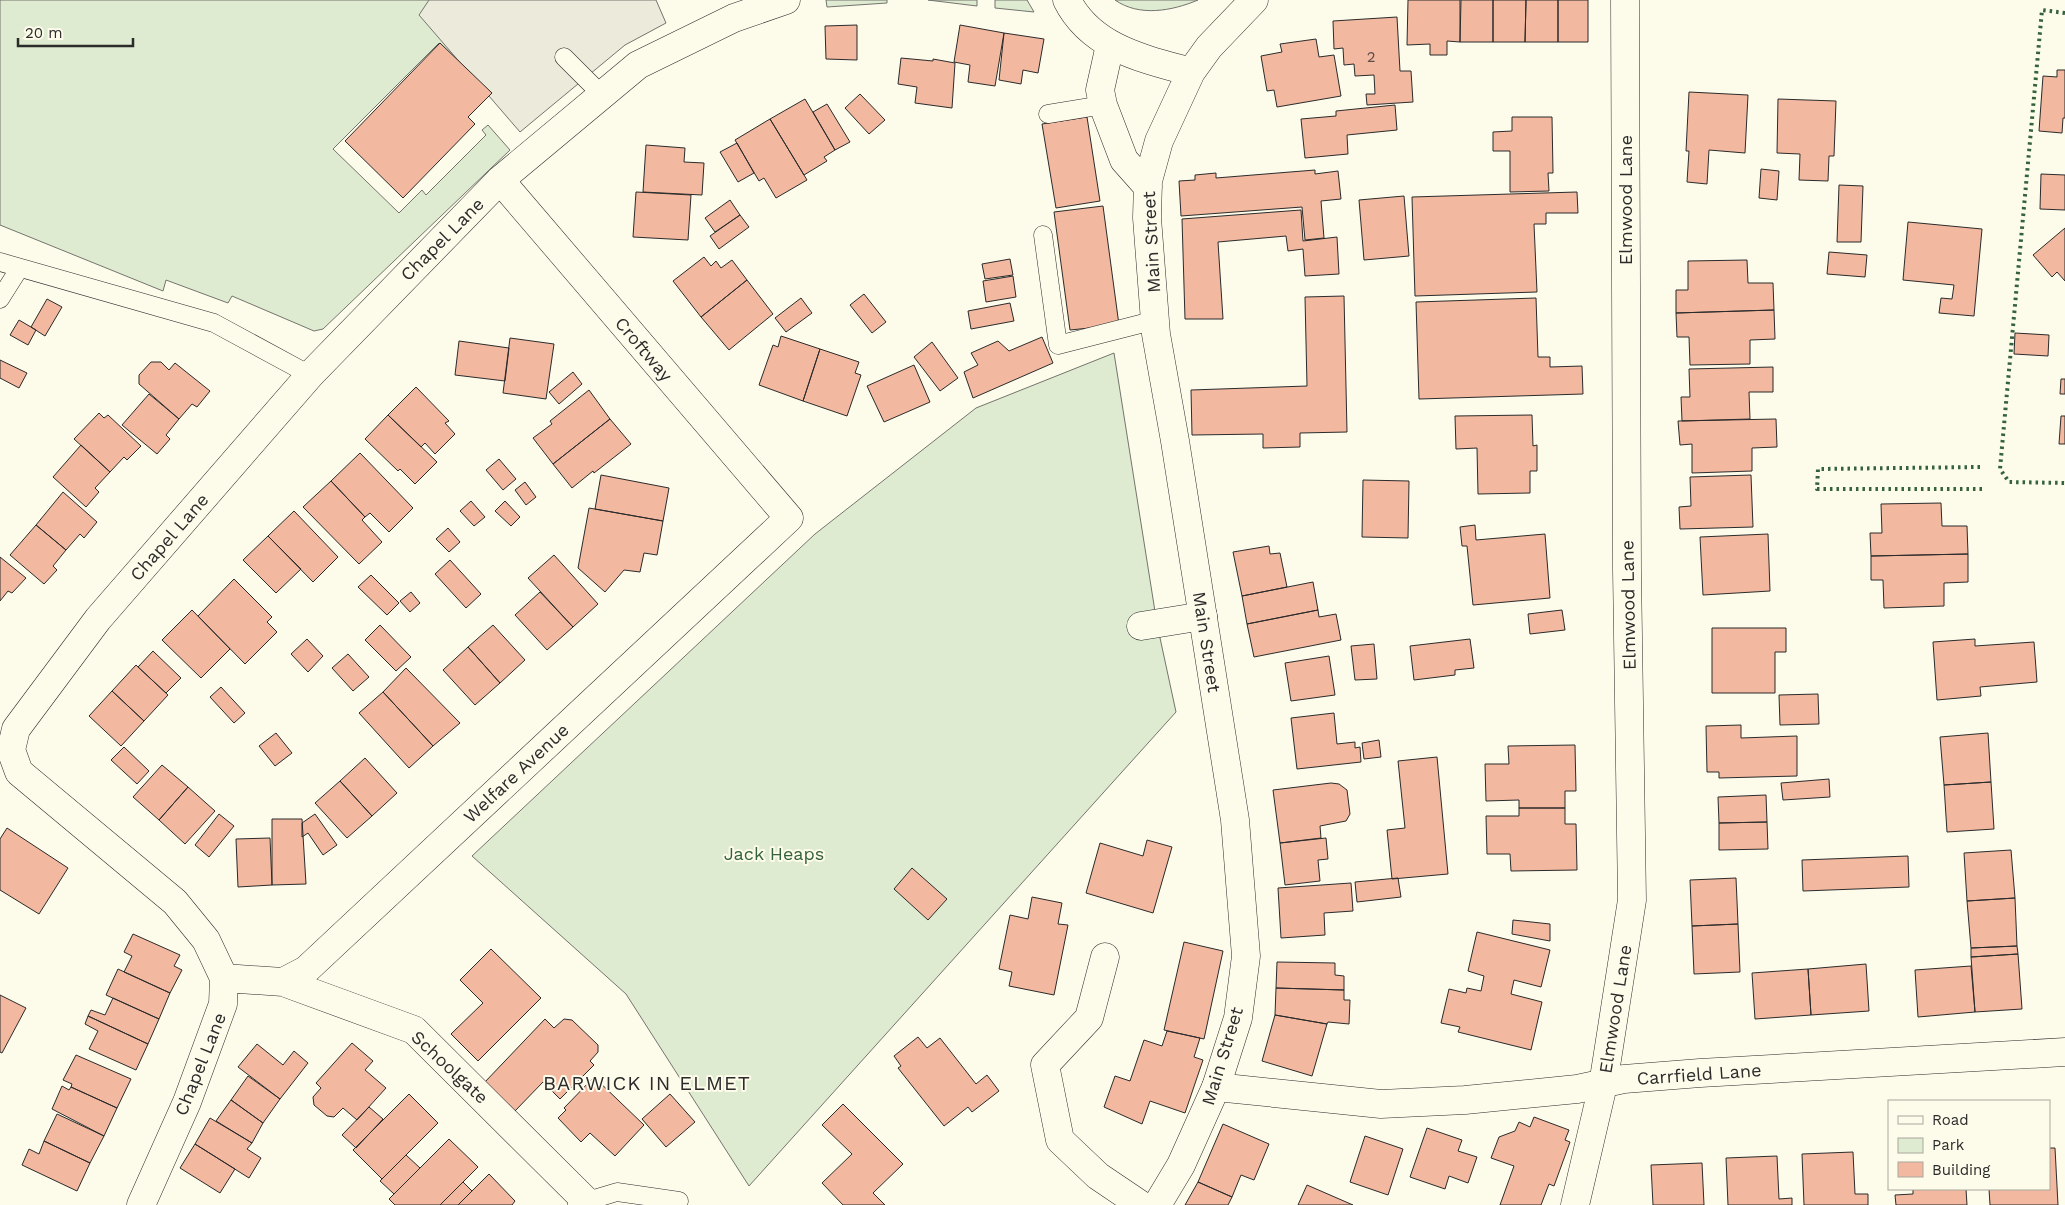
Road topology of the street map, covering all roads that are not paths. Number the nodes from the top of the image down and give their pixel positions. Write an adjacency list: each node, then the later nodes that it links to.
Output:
1 (786, 0): 8 (street, Chapel Lane)
2 (1067, 0): 5 (street)
3 (1254, 0): 7 (street, Main Street)
4 (1625, 0): 26 (street, Elmwood Lane)
5 (1110, 45): 7 (street); 9 (street)
6 (564, 57): 8 (lane)
7 (1191, 72): 12 (street, Main Street)
8 (602, 95): 11 (street, Chapel Lane)
9 (1102, 105): 10 (lane); 12 (street)
10 (1048, 114)
11 (500, 180): 18 (street, Chapel Lane); 19 (street, Croftway)
12 (1148, 187): 17 (street, Main Street)
13 (1044, 235): 17 (lane)
14 (0, 262): 15 (lane)
15 (19, 269): 16 (lane); 18 (lane)
16 (0, 298)
17 (1156, 320): 20 (street, Main Street)
18 (310, 375): 23 (street, Chapel Lane)
19 (788, 518): 24 (street, Welfare Avenue)
20 (1203, 616): 21 (street); 27 (street, Main Street)
21 (1141, 626)
22 (1105, 957): 31 (street)
23 (224, 978): 24 (street); 30 (street, Chapel Lane)
24 (283, 982): 29 (street, Schoolgate)
25 (2065, 1052): 26 (street, Carrfield Lane)
26 (1603, 1085): 27 (street, Carrfield Lane); 33 (street, Elmwood Lane)
27 (1216, 1087): 32 (street, Main Street)
28 (679, 1201): 29 (lane, Schoolgate)
29 (580, 1203)
30 (141, 1205)
31 (1140, 1205)
32 (1157, 1205)
33 (1575, 1205)

